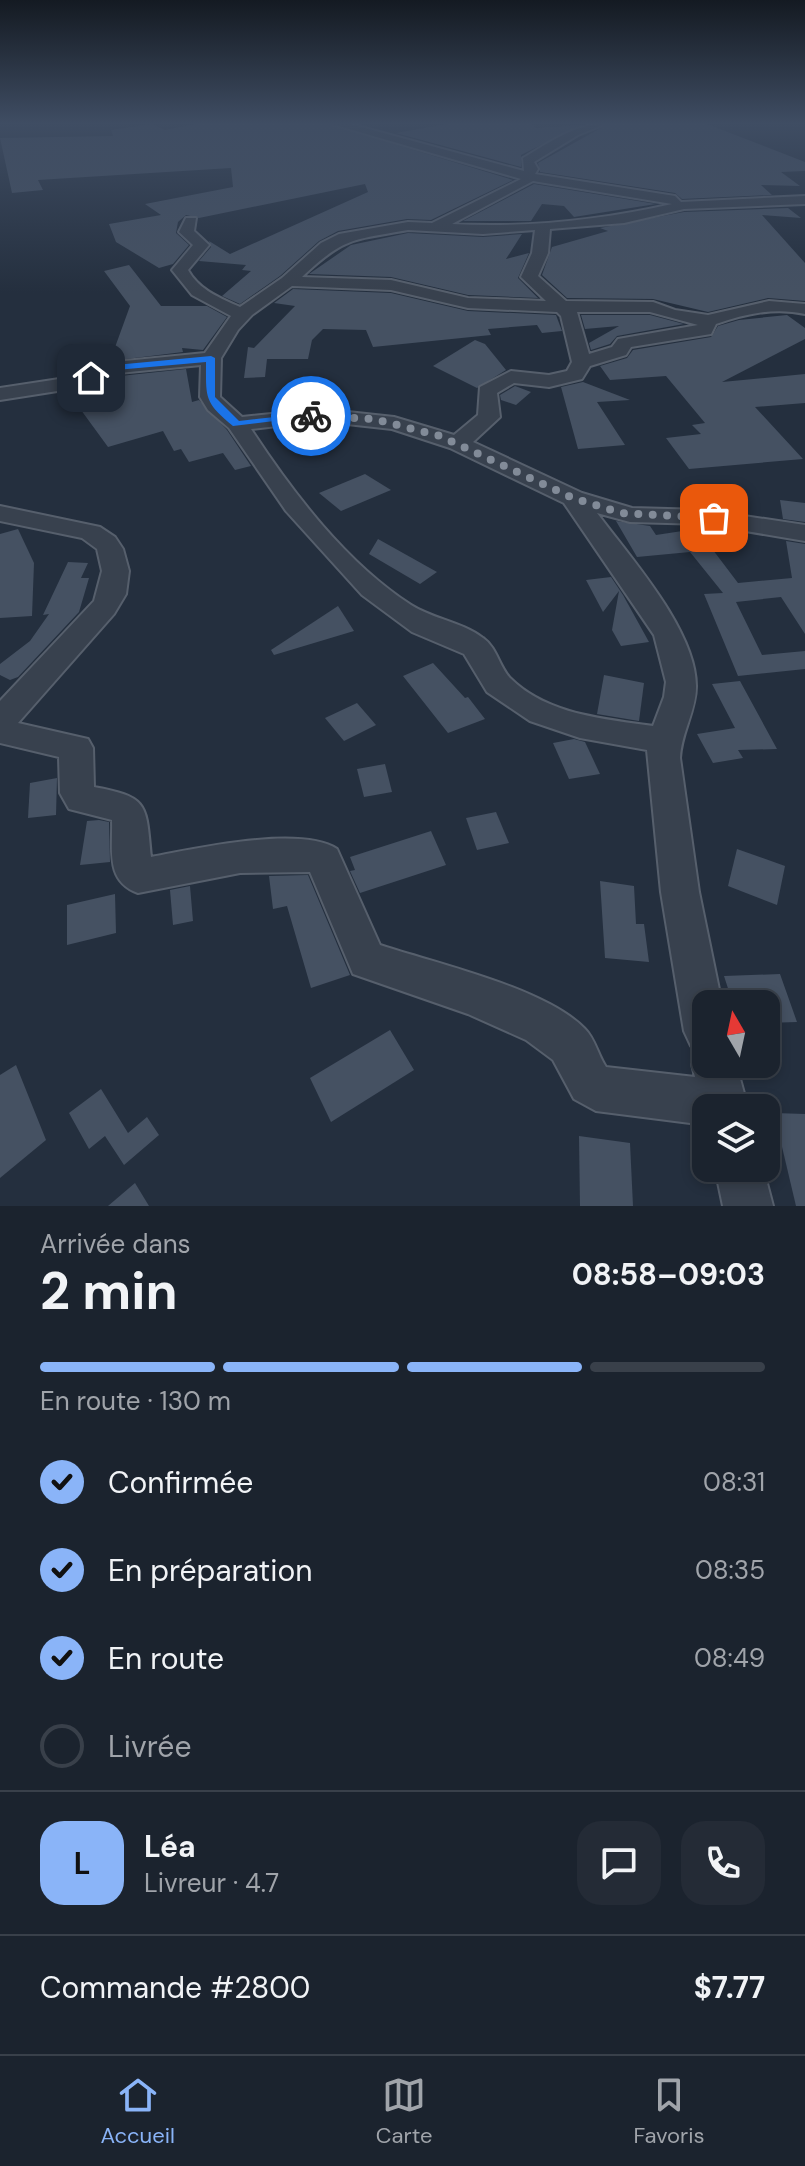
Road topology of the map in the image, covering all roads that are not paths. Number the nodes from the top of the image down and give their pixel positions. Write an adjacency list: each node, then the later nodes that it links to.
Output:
1 (527, 180): 7 (street)
2 (552, 180): 4 (street)
3 (805, 200): 4 (street)
4 (741, 201): 6 (street)
5 (191, 221): 11 (street)
6 (543, 225): 7 (street); 9 (street)
7 (436, 226): 8 (street)
8 (288, 281): 9 (street); 11 (street)
9 (564, 307): 12 (street); 14 (street)
10 (805, 309): 12 (street)
11 (242, 315): 13 (street)
12 (709, 321): 14 (street)
13 (211, 358): 15 (street); 16 (street)
14 (582, 362): 17 (street)
15 (0, 394)
16 (237, 424): 17 (street); 23 (street)
17 (458, 443): 18 (street)
18 (562, 492): 20 (street); 23 (street)
19 (0, 513): 21 (street)
20 (805, 533)
21 (0, 723)
22 (0, 731): 25 (street)
23 (664, 740): 24 (street)
24 (698, 990)
25 (721, 1092)
26 (742, 1182): 27 (street)
27 (748, 1206)

